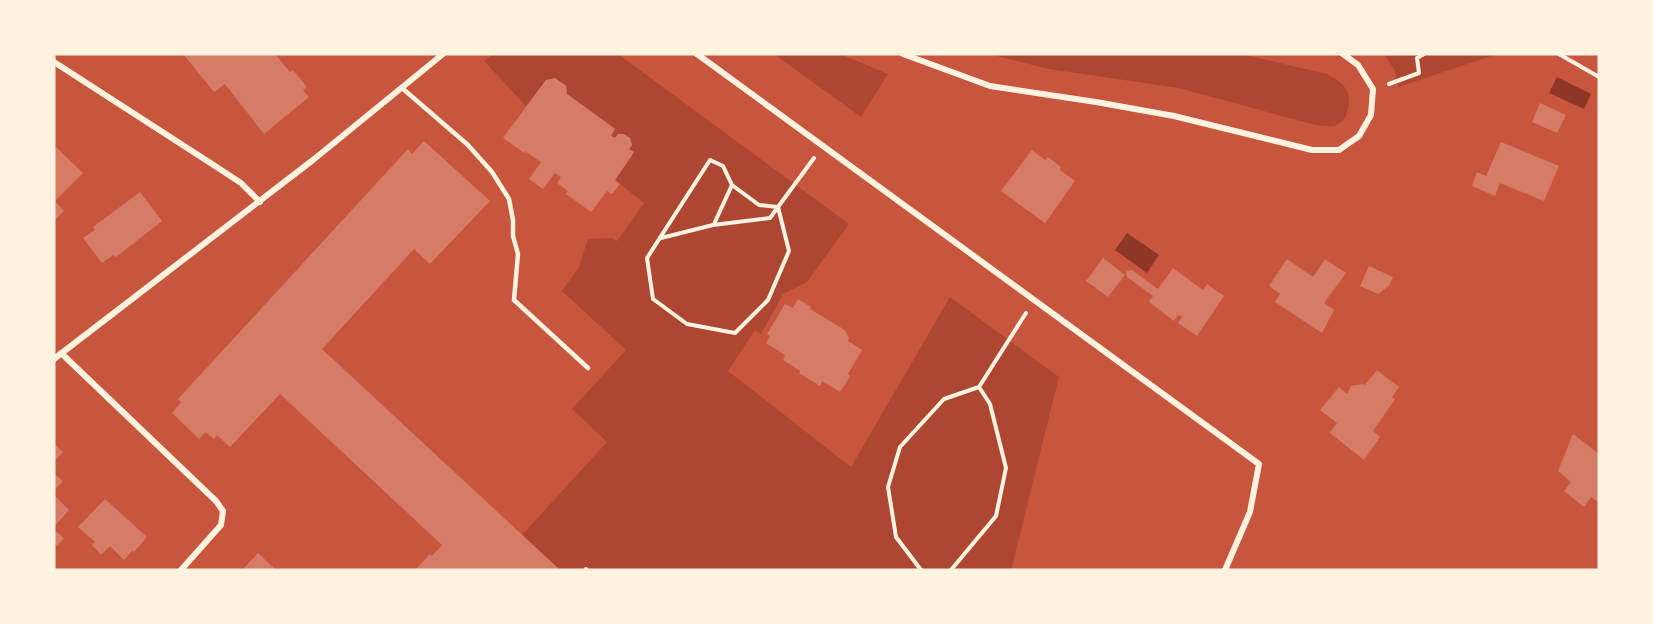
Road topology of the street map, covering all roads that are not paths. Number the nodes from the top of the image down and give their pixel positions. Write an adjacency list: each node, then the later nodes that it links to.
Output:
1 (443, 54): 6 (street)
2 (697, 54): 12 (street)
3 (903, 54): 4 (street)
4 (1342, 54)
5 (54, 62): 7 (street)
6 (402, 88): 7 (street); 10 (lane)
7 (260, 202): 8 (street)
8 (62, 353): 9 (street); 11 (street)
9 (54, 359)
10 (588, 368)
11 (181, 570)
12 (1225, 570)

